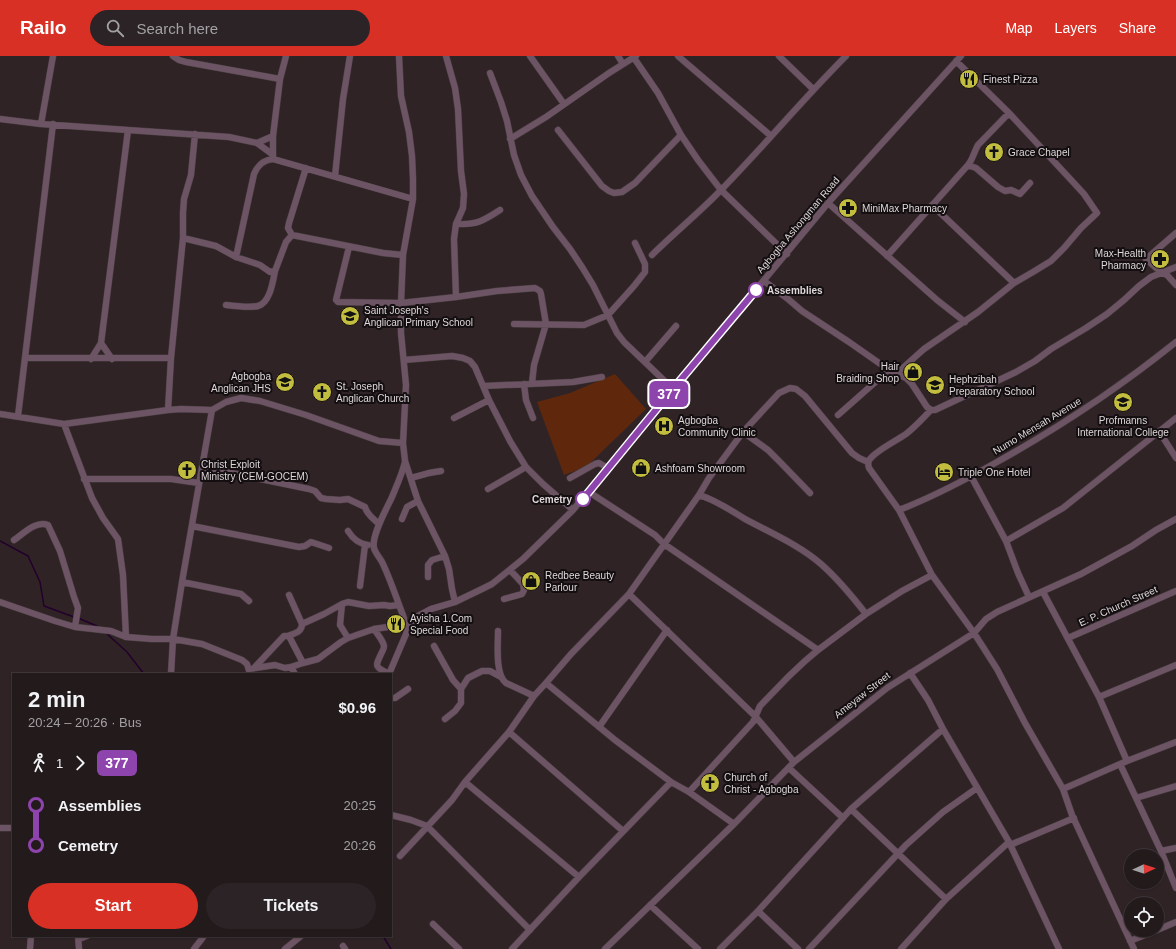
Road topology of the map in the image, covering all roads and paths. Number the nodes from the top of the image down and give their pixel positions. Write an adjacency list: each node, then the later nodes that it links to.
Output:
1 (53, 56): 22 (street)
2 (173, 56): 17 (street)
3 (286, 56): 17 (street)
4 (350, 56): 35 (street)
5 (399, 56): 38 (street)
6 (446, 56): 42 (street)
7 (618, 56): 15 (street)
8 (678, 56): 29 (street)
9 (779, 56): 18 (street)
10 (846, 56): 18 (street)
11 (961, 56): 14 (street, Agbogba Ashongman Road)
12 (533, 57): 19 (street)
13 (635, 57): 15 (street); 27 (street)
14 (956, 61): 20 (street); 39 (street, Agbogba Ashongman Road)
15 (623, 64): 19 (street)
16 (490, 73): 30 (street)
17 (280, 79): 28 (street)
18 (813, 89): 29 (street)
19 (564, 104): 30 (street)
20 (1009, 113): 33 (street); 57 (street)
21 (0, 119): 22 (street)
22 (41, 124): 23 (street)
23 (54, 124): 24 (street); 69 (street)
24 (128, 130): 26 (street); 68 (street)
25 (558, 130): 27 (street)
26 (195, 134): 31 (street); 45 (street)
27 (681, 135): 37 (street)
28 (274, 136): 31 (street); 32 (street)
29 (771, 136): 37 (street)
30 (510, 139): 62 (street)
31 (258, 143): 32 (street)
32 (272, 157): 34 (street); 52 (street)
33 (968, 165): 36 (street); 40 (street)
34 (306, 168): 35 (street); 44 (street)
35 (335, 176): 38 (street)
36 (1030, 183)
37 (721, 190): 48 (street); 50 (street)
38 (412, 198): 49 (street)
39 (828, 203): 48 (street, Agbogba Ashongman Road); 51 (street)
40 (932, 205): 51 (street); 57 (street)
41 (500, 210): 42 (street)
42 (456, 224): 59 (street)
43 (1176, 233): 55 (street)
44 (292, 234): 47 (street); 54 (street)
45 (183, 238): 52 (street); 70 (street)
46 (635, 244): 62 (street)
47 (350, 246): 49 (street); 60 (street)
48 (787, 254): 56 (street, Agbogba Ashongman Road)
49 (402, 255): 60 (street)
50 (652, 255)
51 (887, 256): 63 (street)
52 (236, 257): 54 (street)
53 (1176, 267): 55 (street)
54 (275, 271): 61 (street)
55 (1162, 273): 58 (street); 85 (street)
56 (764, 281): 75 (street); 81 (street, Agbogba Ashongman Road)
57 (1014, 283): 63 (street)
58 (1176, 286)
59 (456, 297): 60 (street); 65 (street)
60 (401, 303): 73 (street)
61 (226, 305)
62 (608, 315): 65 (street); 74 (street)
63 (964, 322): 76 (street)
64 (514, 324): 65 (street)
65 (546, 324): 78 (street)
66 (676, 326): 74 (street)
67 (1176, 342): 103 (street, Numo Mensah Avenue)
68 (102, 343): 71 (street); 72 (street)
69 (26, 358): 71 (street); 88 (street)
70 (171, 358): 72 (street); 83 (street)
71 (91, 359): 72 (street)
72 (112, 359)
73 (404, 360): 80 (street); 95 (street)
74 (645, 362): 81 (street)
75 (889, 370): 76 (street); 87 (street)
76 (896, 374): 85 (street)
77 (602, 378): 78 (street)
78 (532, 383): 79 (street)
79 (524, 384): 80 (street); 90 (street)
80 (484, 386): 82 (street)
81 (673, 389): 101 (street, Agbogba Ashongman Road)
82 (489, 400): 89 (street); 100 (street)
83 (168, 410): 84 (street); 92 (street)
84 (212, 410): 95 (street); 99 (street)
85 (930, 410): 98 (street)
86 (0, 414): 88 (street)
87 (838, 415)
88 (18, 416): 92 (street)
89 (454, 418)
90 (533, 418)
91 (1176, 418): 93 (street)
92 (64, 424): 106 (street)
93 (1160, 431): 96 (street); 121 (street)
94 (742, 432): 98 (street); 110 (street); 111 (street)
95 (403, 443): 97 (street)
96 (1176, 458)
97 (405, 460): 104 (street); 117 (street)
98 (868, 462): 114 (street)
99 (202, 466): 107 (street); 117 (street)
100 (526, 467): 108 (street); 113 (street)
101 (608, 468): 105 (street); 109 (street, Agbogba Ashongman Road)
102 (441, 471): 104 (street)
103 (971, 476): 114 (street, Numo Mensah Avenue); 121 (street)
104 (410, 478): 112 (street)
105 (570, 478)
106 (84, 479): 107 (street); 152 (street)
107 (199, 483): 118 (street)
108 (488, 489)
109 (589, 492): 113 (street, Agbogba Ashongman Road); 122 (street)
110 (810, 493)
111 (699, 495): 122 (street); 143 (street)
112 (418, 501): 115 (street); 126 (street)
113 (573, 510): 127 (street, Agbogba Ashongman Road)
114 (899, 510): 128 (street)
115 (402, 519)
116 (1176, 519): 133 (street, Ameyaw Street)
117 (379, 524): 124 (street)
118 (192, 526): 125 (street); 130 (street)
119 (348, 531): 123 (street)
120 (14, 540): 146 (street)
121 (1006, 541): 136 (street)
122 (664, 544): 134 (street); 157 (street)
123 (365, 545): 124 (street); 131 (street)
124 (374, 546): 142 (street)
125 (329, 548)
126 (445, 556): 129 (street); 140 (street)
127 (510, 570): 137 (street); 140 (street, Agbogba Ashongman Road)
128 (932, 575): 143 (street); 150 (street)
129 (428, 577)
130 (182, 582): 138 (street); 155 (street)
131 (360, 586)
132 (1176, 591): 154 (street, E. P. Church Street)
133 (1042, 592): 136 (street, Ameyaw Street); 154 (street)
134 (629, 594): 148 (street); 168 (street)
135 (289, 596): 144 (street)
136 (1029, 597): 150 (street, Ameyaw Street)
137 (504, 600)
138 (249, 601)
139 (0, 602): 146 (street)
140 (455, 602): 145 (street, Agbogba Ashongman Road)
141 (342, 604): 142 (street); 144 (street); 153 (street)
142 (399, 605): 145 (street)
143 (866, 614): 157 (street)
144 (302, 624): 151 (street)
145 (407, 625): 147 (street); 165 (street, Agbogba Ashongman Road)
146 (75, 627): 152 (street)
147 (374, 629): 153 (street); 164 (street)
148 (667, 630): 174 (street); 176 (street)
149 (498, 631): 167 (street)
150 (974, 633): 166 (street, Ameyaw Street); 188 (street)
151 (288, 636): 158 (street); 161 (street)
152 (126, 637): 155 (street)
153 (348, 638): 158 (street)
154 (1068, 638): 172 (street)
155 (173, 639): 161 (street); 162 (street)
156 (434, 646): 169 (street)
157 (818, 650): 174 (street)
158 (303, 663): 160 (street)
159 (1176, 665): 172 (street)
160 (291, 667): 161 (street); 163 (street)
161 (251, 671)
162 (171, 673)
163 (294, 673)
164 (387, 673)
165 (389, 673)
166 (910, 673): 177 (street); 181 (street, Ameyaw Street)
167 (501, 677): 169 (street); 171 (street)
168 (546, 683): 171 (street); 176 (street)
169 (461, 689): 175 (street)
170 (408, 690): 173 (street)
171 (534, 696): 178 (street)
172 (1099, 697): 180 (street)
173 (392, 698)
174 (755, 716): 181 (street); 189 (street)
175 (445, 719)
176 (599, 727): 185 (street)
177 (943, 729): 187 (street); 191 (street)
178 (509, 732): 184 (street); 199 (street)
179 (1176, 742): 180 (street)
180 (1127, 761): 182 (street)
181 (794, 762): 183 (street, Ameyaw Street)
182 (1120, 764): 188 (street); 190 (street)
183 (789, 768): 193 (street); 195 (street, Ameyaw Street)
184 (465, 782): 196 (street); 207 (street)
185 (671, 782): 189 (street); 199 (street)
186 (1176, 786): 190 (street)
187 (977, 788): 200 (street); 204 (street)
188 (1063, 789): 194 (street)
189 (688, 792): 195 (street)
190 (1136, 798): 202 (street)
191 (851, 809): 193 (street); 204 (street)
192 (392, 815): 196 (street)
193 (842, 818): 211 (street)
194 (1074, 818): 200 (street); 221 (street)
195 (734, 824): 210 (street, Ameyaw Street)
196 (427, 826): 205 (street); 215 (street)
197 (0, 828): 198 (street)
198 (12, 828)
199 (624, 831): 207 (street)
200 (1010, 844): 209 (street); 234 (street)
201 (1176, 848): 203 (street)
202 (1160, 849)
203 (1164, 850)
204 (898, 854): 209 (street); 232 (street)
205 (400, 856)
206 (1164, 858): 208 (street)
207 (579, 877): 215 (street)
208 (1176, 888)
209 (946, 899): 233 (street)
210 (650, 905): 228 (street, Ameyaw Street); 229 (street)
211 (758, 911): 230 (street); 231 (street)
212 (1176, 922): 214 (street)
213 (433, 924): 226 (street)
214 (1164, 927)
215 (530, 930): 227 (street)
216 (31, 937): 222 (street)
217 (203, 937): 224 (street)
218 (300, 937): 225 (street)
219 (1140, 937): 221 (street)
220 (78, 938): 223 (street)
221 (1130, 941): 235 (street)
222 (30, 949)
223 (79, 949)
224 (194, 949)
225 (285, 949)
226 (459, 949)
227 (512, 949)
228 (605, 949)
229 (698, 949)
230 (720, 949)
231 (798, 949)
232 (809, 949)
233 (901, 949)
234 (1059, 949)
235 (1134, 949)

